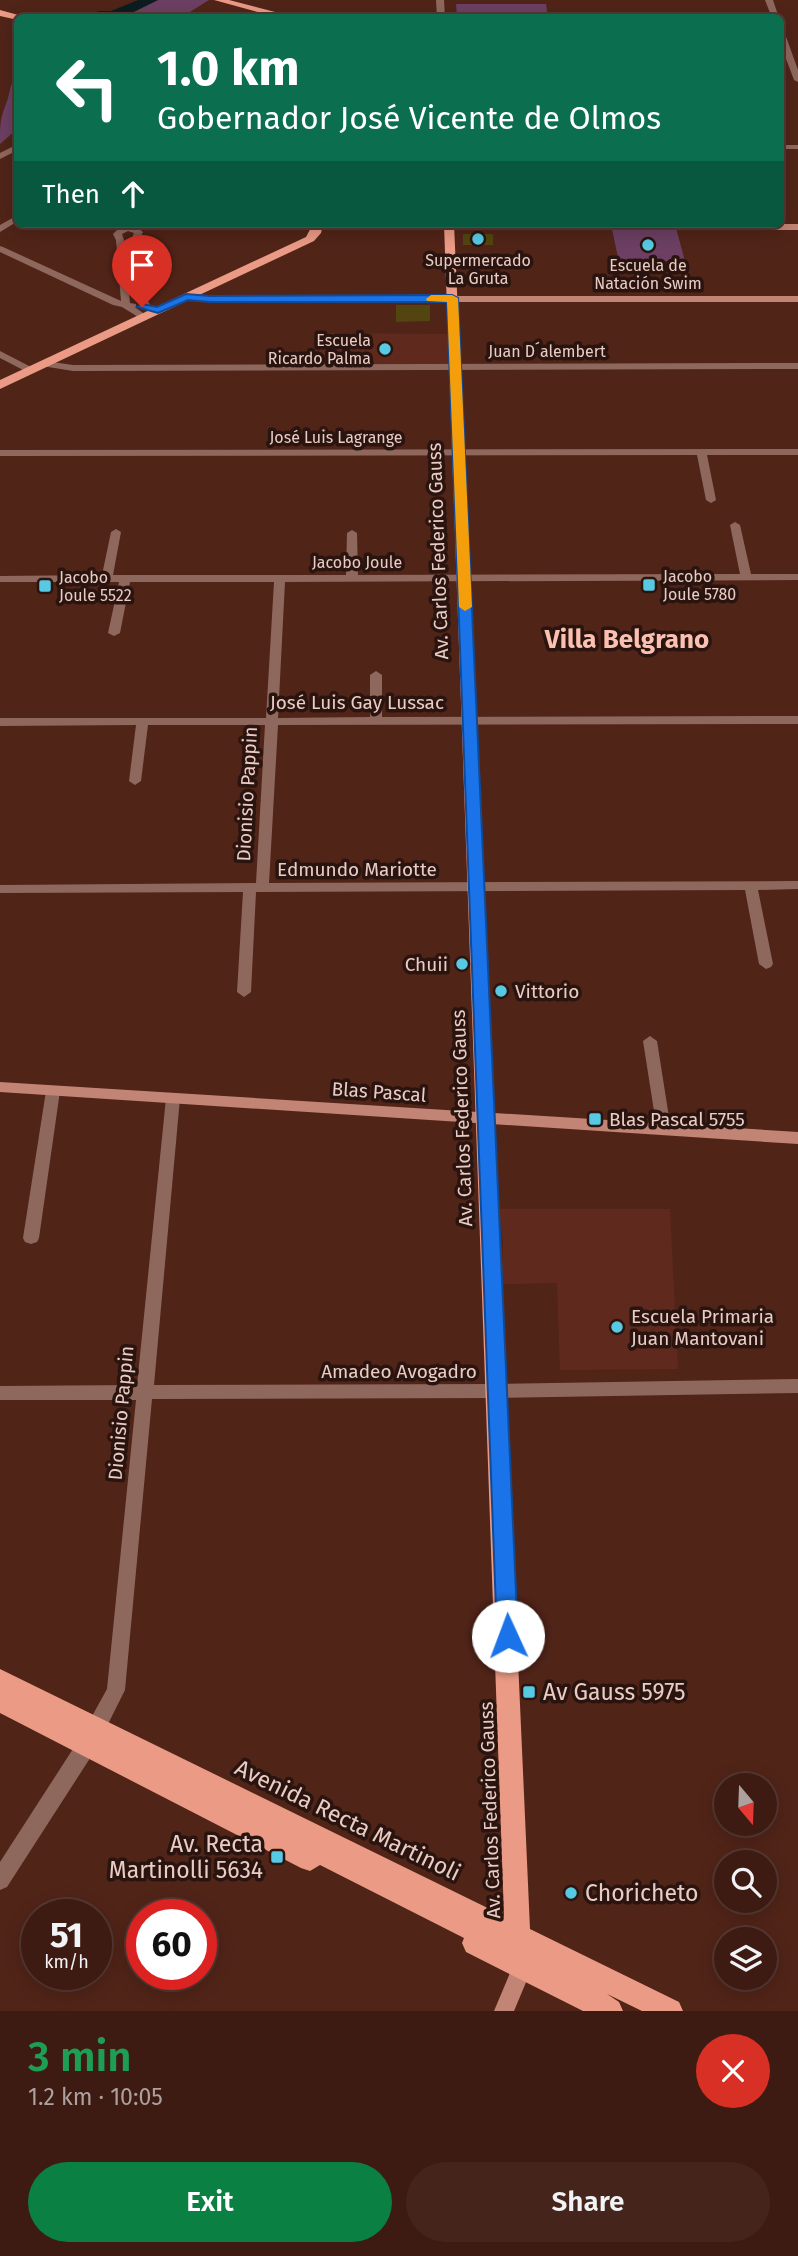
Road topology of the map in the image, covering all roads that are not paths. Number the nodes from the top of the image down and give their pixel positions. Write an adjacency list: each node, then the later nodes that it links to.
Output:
1 (220, 0): 2 (main road)
2 (277, 14)
3 (784, 40): 4 (street)
4 (786, 45): 5 (street); 6 (street)
5 (798, 45)
6 (795, 78)
7 (126, 228): 15 (street)
8 (132, 228): 16 (street)
9 (317, 228): 12 (main road)
10 (449, 228): 13 (main road, Av. Carlos Federico Gauss)
11 (0, 249): 15 (street)
12 (186, 297): 13 (main road); 16 (main road)
13 (452, 298): 14 (main road); 20 (main road, Av. Carlos Federico Gauss)
14 (798, 299)
15 (126, 306): 16 (street)
16 (149, 311): 18 (main road)
17 (0, 354): 21 (street)
18 (45, 364): 20 (street, Juan D´alembert); 21 (main road)
19 (798, 366): 20 (street, Juan D´alembert)
20 (455, 367): 23 (main road, Av. Carlos Federico Gauss)
21 (30, 370): 22 (main road)
22 (0, 385)
23 (459, 452): 24 (street, José Luis Lagrange); 26 (street, José Luis Lagrange); 32 (main road, Av. Carlos Federico Gauss)
24 (701, 452): 25 (street, José Luis Lagrange); 27 (street)
25 (798, 452)
26 (0, 453)
27 (711, 500)
28 (735, 525): 33 (street)
29 (116, 532): 35 (street)
30 (352, 533): 31 (street)
31 (352, 577): 32 (street, Jacobo Joule); 37 (street, Jacobo Joule)
32 (464, 577): 33 (street, Jacobo Joule); 46 (main road, Av. Carlos Federico Gauss)
33 (746, 577): 34 (street, Jacobo Joule)
34 (798, 577)
35 (107, 578): 36 (street, Jacobo Joule); 38 (street, Jacobo Joule)
36 (125, 578): 37 (street, Jacobo Joule); 39 (street)
37 (280, 578): 44 (street, Dionisio Pappin)
38 (0, 579)
39 (114, 633)
40 (376, 675): 45 (street)
41 (798, 720): 46 (street, José Luis Gay Lussac)
42 (0, 722): 43 (street, José Luis Gay Lussac)
43 (142, 722): 44 (street, José Luis Gay Lussac); 47 (street)
44 (272, 722): 45 (street, José Luis Gay Lussac); 51 (street, Dionisio Pappin)
45 (376, 722): 46 (street, José Luis Gay Lussac)
46 (470, 722): 52 (main road, Av. Carlos Federico Gauss)
47 (135, 781)
48 (751, 885): 49 (street, Edmundo Mariotte); 52 (street, Edmundo Mariotte); 53 (street)
49 (798, 885)
50 (0, 888): 51 (street, Edmundo Mariotte)
51 (256, 888): 52 (street, Edmundo Mariotte); 54 (street, Dionisio Pappin)
52 (477, 888): 59 (main road, Av. Carlos Federico Gauss)
53 (766, 964)
54 (244, 992)
55 (650, 1041): 60 (street)
56 (0, 1087): 57 (main road, Blas Pascal)
57 (54, 1091): 58 (main road, Blas Pascal); 62 (street)
58 (173, 1098): 59 (main road, Blas Pascal); 65 (street, Dionisio Pappin)
59 (486, 1118): 60 (main road, Blas Pascal); 64 (main road, Av. Carlos Federico Gauss)
60 (664, 1130): 61 (main road, Blas Pascal)
61 (798, 1139)
62 (31, 1238)
63 (798, 1386): 64 (street, Amadeo Avogadro)
64 (498, 1391): 65 (street, Amadeo Avogadro); 72 (main road, Av. Carlos Federico Gauss)
65 (144, 1392): 66 (street, Amadeo Avogadro); 69 (street, Dionisio Pappin)
66 (0, 1393)
67 (0, 1680): 69 (main road, Avenida Recta Martinoli)
68 (0, 1701): 69 (main road, Avenida Recta Martinoli)
69 (92, 1737): 70 (main road, Avenida Recta Martinoli); 71 (street, Dionisio Pappin); 72 (main road, Avenida Recta Martinoli)
70 (301, 1854): 72 (main road); 73 (main road, Avenida Recta Martinoli)
71 (0, 1880)
72 (520, 1935): 77 (main road, Avenida Recta Martinoli)
73 (522, 1968): 74 (main road); 75 (main road, Avenida Recta Martinoli); 76 (main road)
74 (505, 2011)
75 (610, 2011)
76 (646, 2011)
77 (670, 2011)

